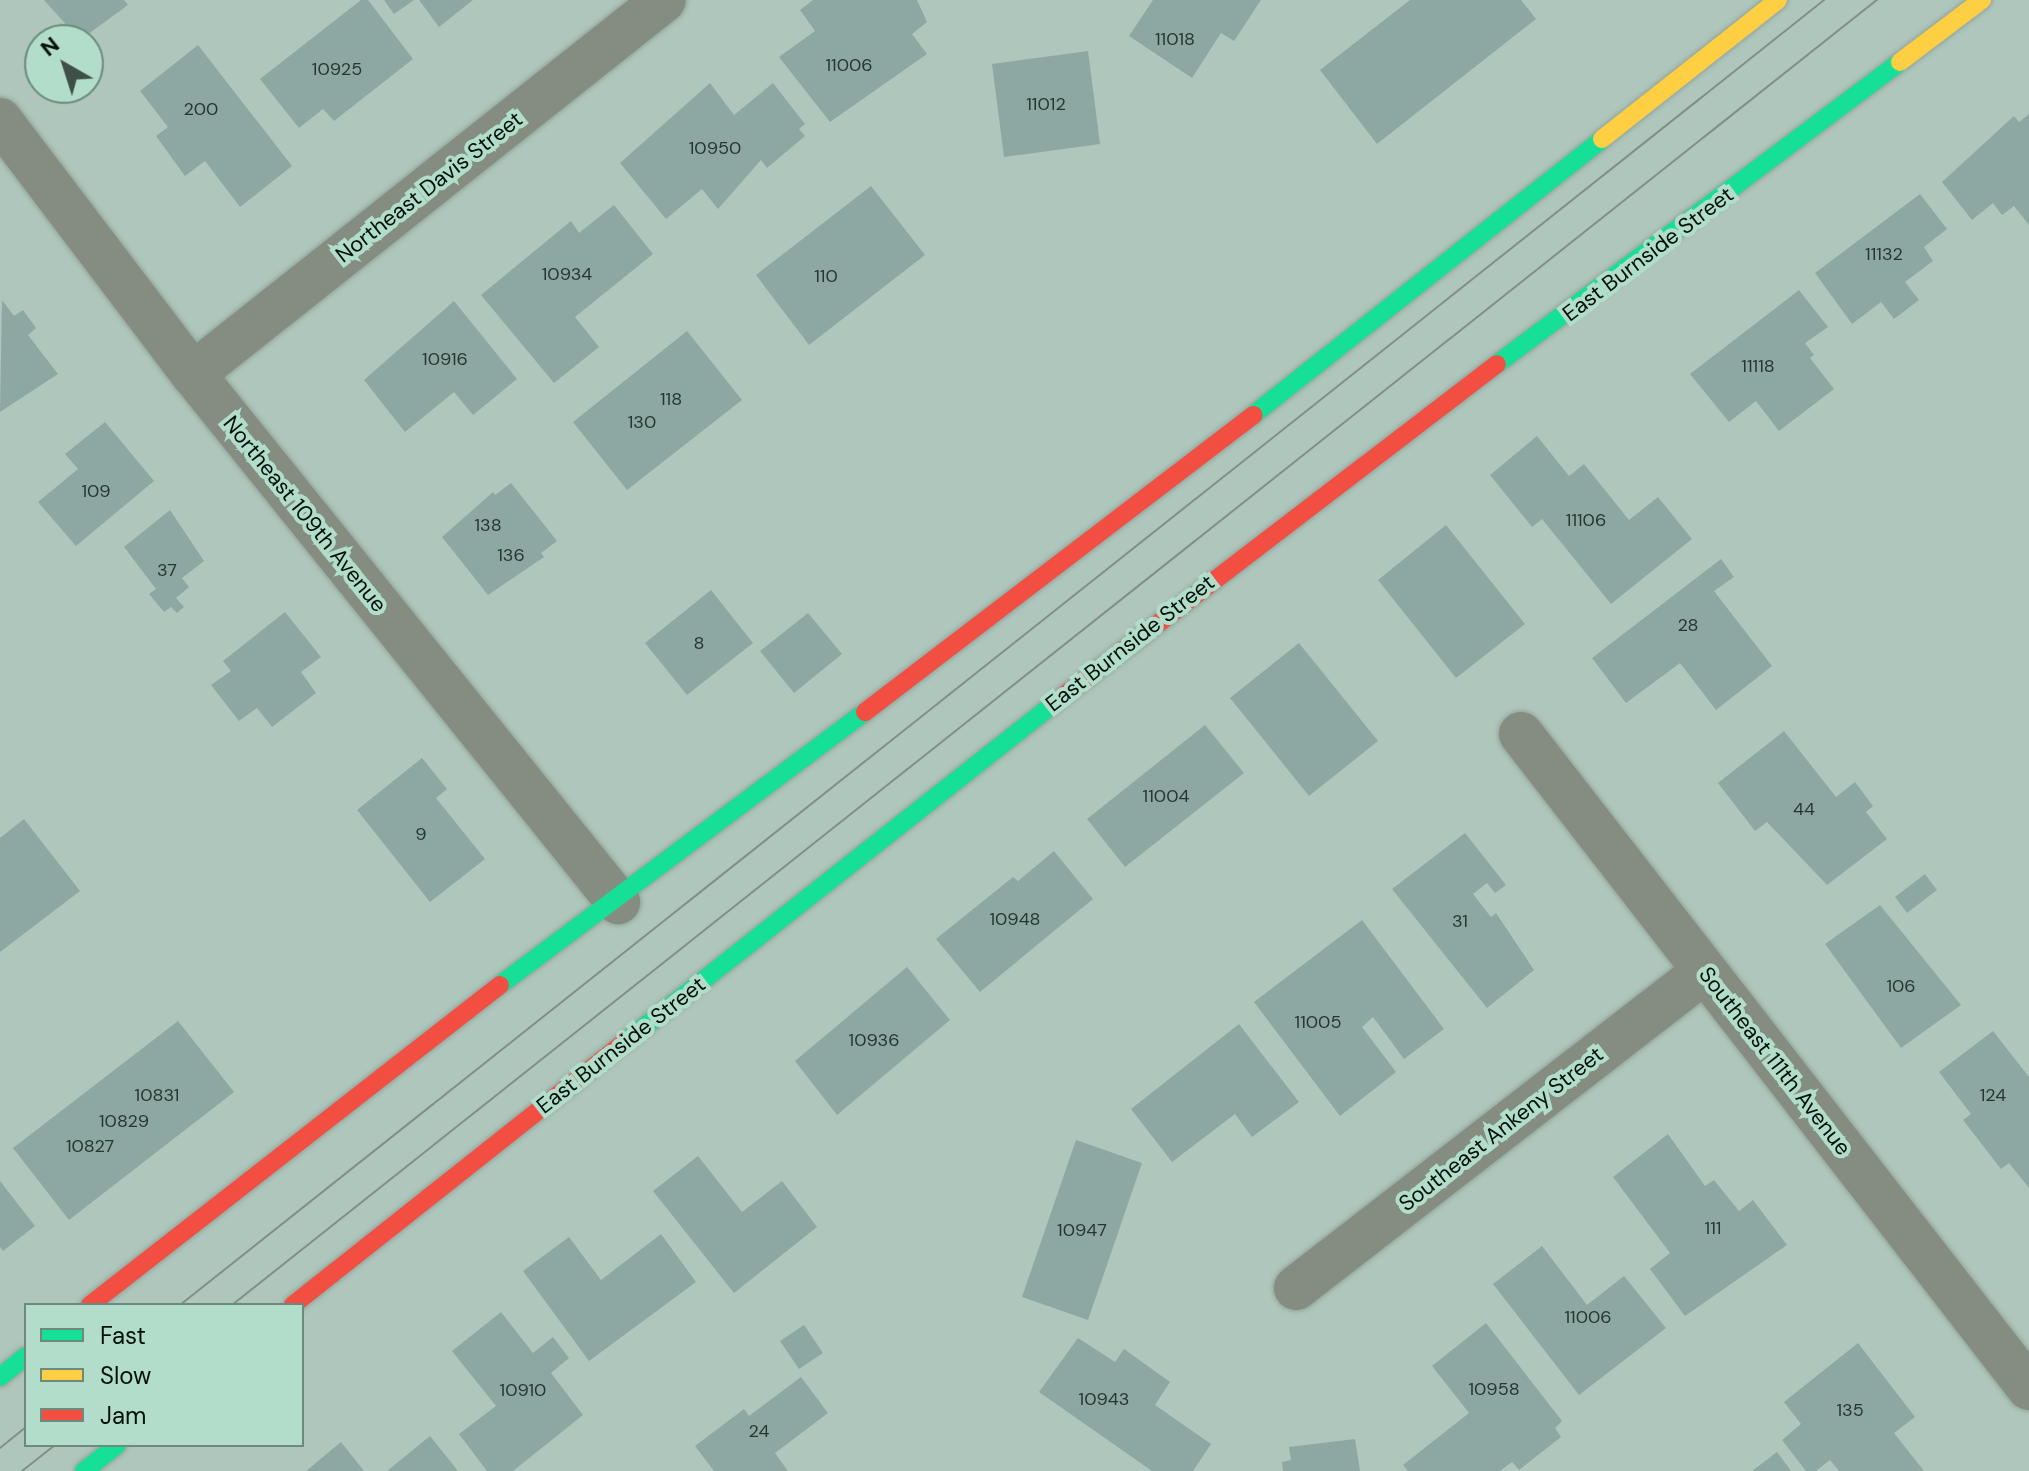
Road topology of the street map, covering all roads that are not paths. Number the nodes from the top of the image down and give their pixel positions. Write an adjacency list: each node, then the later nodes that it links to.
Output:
1 (1778, 0): 7 (street)
2 (1982, 0): 11 (street, East Burnside Street)
3 (647, 6): 5 (street, Northeast Davis Street)
4 (0, 120): 5 (street, Northeast 109th Avenue)
5 (193, 374): 7 (street, Northeast 109th Avenue)
6 (1521, 734): 8 (street, Southeast 111th Avenue)
7 (618, 902): 10 (street)
8 (1705, 971): 9 (street, Southeast Ankeny Street); 14 (street, Southeast 111th Avenue)
9 (1296, 1288)
10 (92, 1303)
11 (296, 1303)
12 (24, 1358): 13 (street)
13 (0, 1377)
14 (2029, 1388)
15 (114, 1447): 16 (street)
16 (84, 1471)

